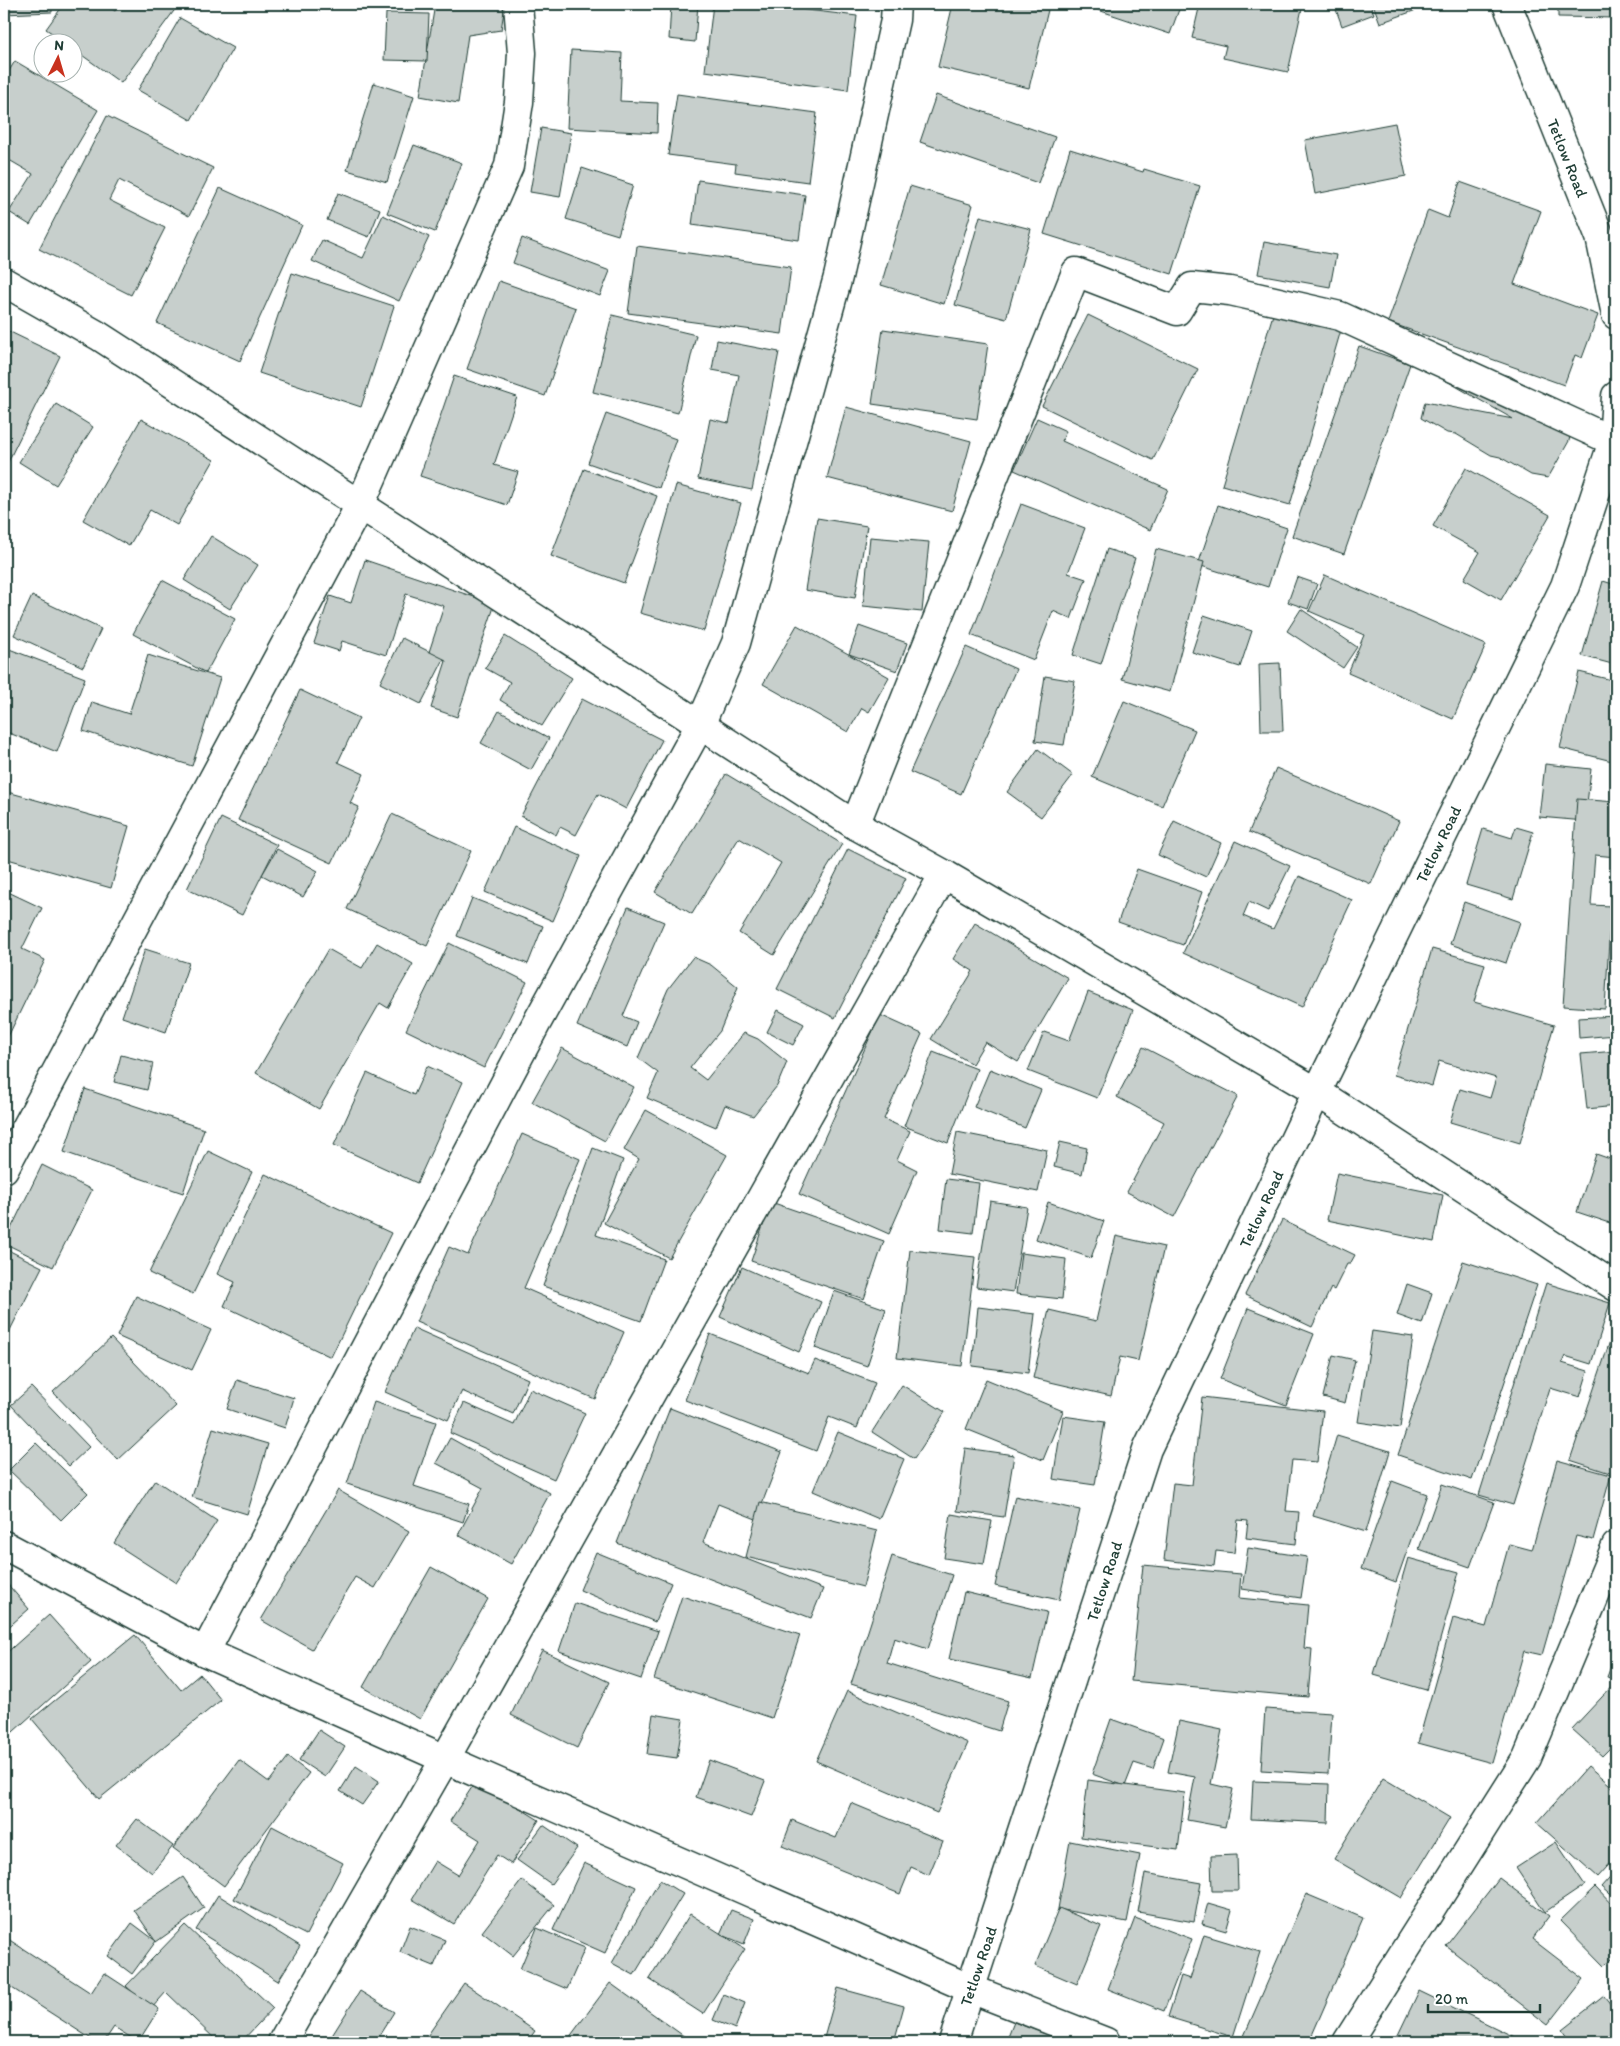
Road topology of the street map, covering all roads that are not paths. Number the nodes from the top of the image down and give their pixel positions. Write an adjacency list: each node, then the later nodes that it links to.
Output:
1 (518, 4): 8 (street)
2 (896, 4): 9 (street)
3 (1507, 4): 5 (street, Tetlow Road)
4 (4, 282): 8 (street)
5 (1616, 315)
6 (1616, 396): 7 (street, Tetlow Road)
7 (1613, 441): 10 (street); 12 (street, Tetlow Road)
8 (360, 505): 9 (street); 13 (street)
9 (700, 725): 10 (street); 17 (street)
10 (855, 825): 11 (street)
11 (944, 874): 12 (street); 18 (street)
12 (1317, 1092): 14 (street); 19 (street, Tetlow Road)
13 (4, 1169)
14 (1616, 1287)
15 (4, 1545): 17 (street)
16 (1616, 1546): 23 (street)
17 (206, 1652): 18 (street)
18 (445, 1759): 19 (street); 20 (street)
19 (971, 1989): 21 (street, Tetlow Road); 22 (street)
20 (282, 2042)
21 (953, 2042)
22 (1106, 2042)
23 (1347, 2042)

